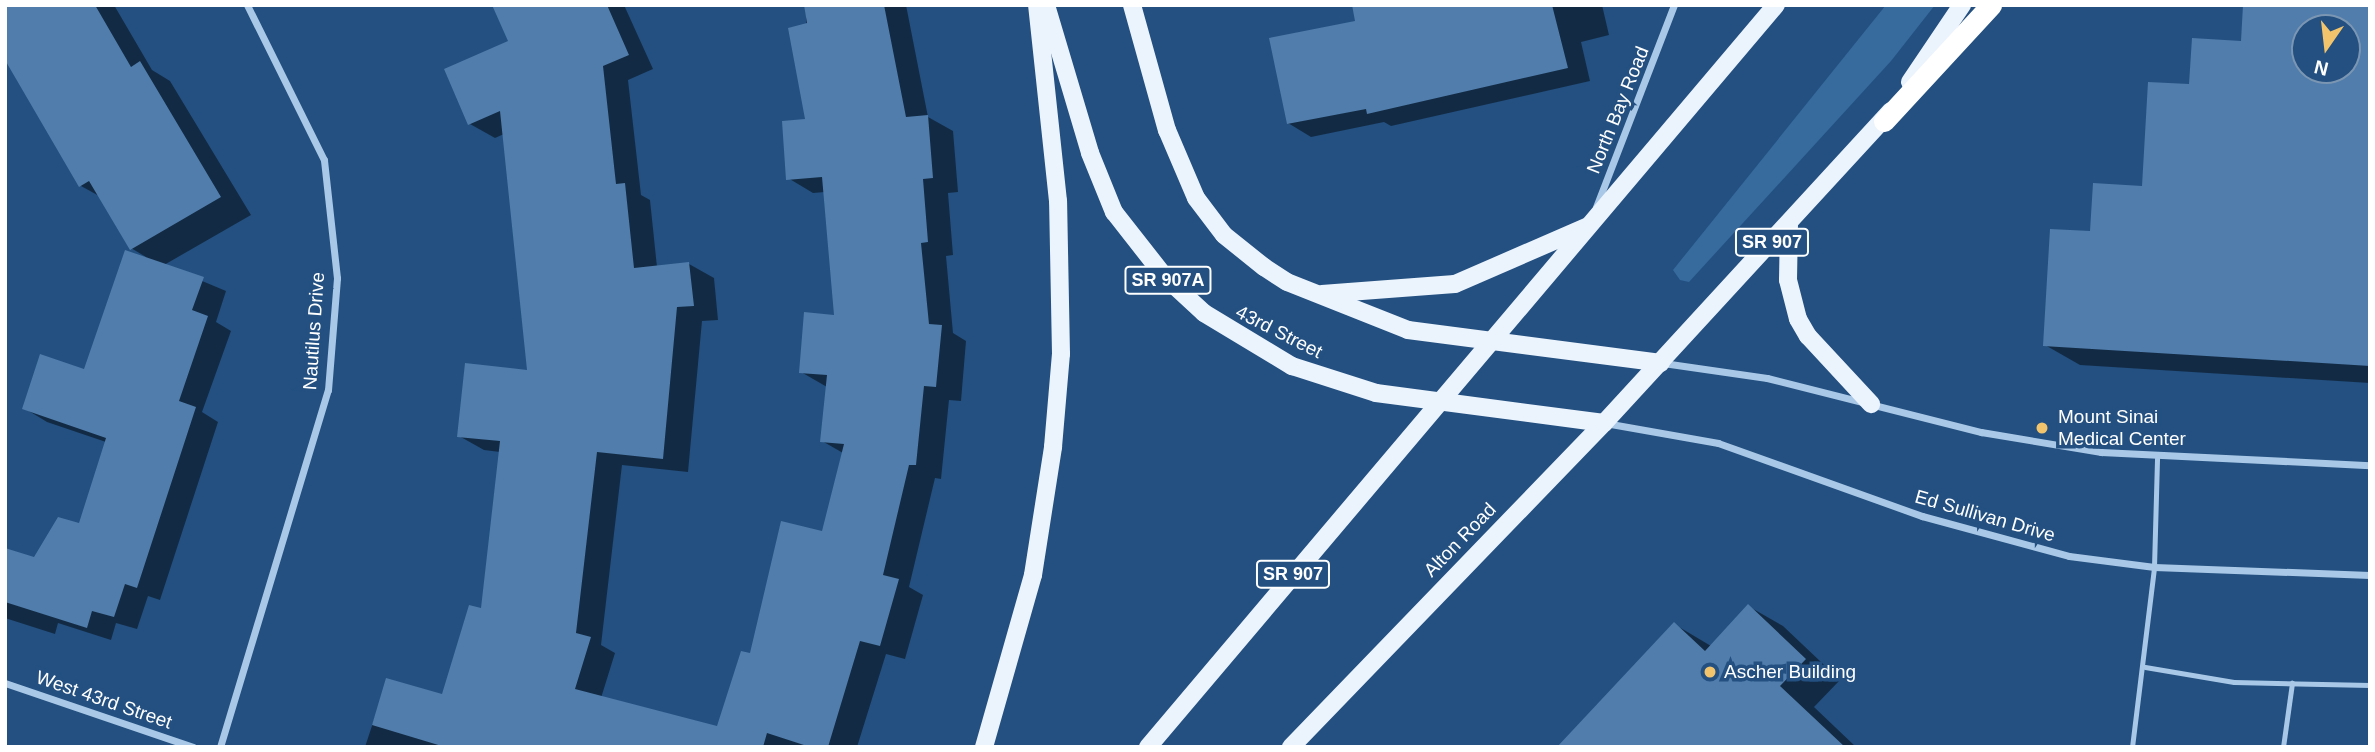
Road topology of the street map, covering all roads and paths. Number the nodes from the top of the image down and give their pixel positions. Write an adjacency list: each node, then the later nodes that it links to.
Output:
1 (247, 5): 27 (street, Nautilus Drive)
2 (1037, 5): 28 (main road)
3 (1046, 5): 15 (main road, 43rd Street / SR 907A)
4 (1132, 5): 12 (main road)
5 (1674, 5): 11 (street, North Bay Road)
6 (1776, 5): 11 (main road, SR 907)
7 (1962, 5): 9 (main road, SR 907)
8 (1991, 5): 9 (highway)
9 (1884, 121): 10 (main road, SR 907)
10 (1790, 223): 14 (main road, SR 907); 16 (main road)
11 (1589, 226): 12 (main road); 13 (main road, SR 907)
12 (1314, 294): 13 (main road)
13 (1494, 341): 14 (main road); 15 (main road, SR 907)
14 (1661, 363): 16 (street); 17 (main road, Alton Road / SR 907)
15 (1439, 402): 17 (main road, 43rd Street / SR 907A); 29 (main road, SR 907)
16 (1871, 404): 18 (street)
17 (1604, 423): 20 (street, Ed Sullivan Drive); 30 (main road, Alton Road / SR 907)
18 (2157, 457): 19 (street); 20 (lane)
19 (2370, 466)
20 (2154, 567): 21 (street, Ed Sullivan Drive); 22 (lane)
21 (2370, 575)
22 (2145, 667): 24 (lane); 31 (lane)
23 (5, 683): 26 (street, West 43rd Street)
24 (2292, 683): 25 (lane); 32 (lane)
25 (2370, 685)
26 (193, 747)
27 (220, 747)
28 (984, 747)
29 (1148, 747)
30 (1291, 747)
31 (2132, 747)
32 (2283, 747)

